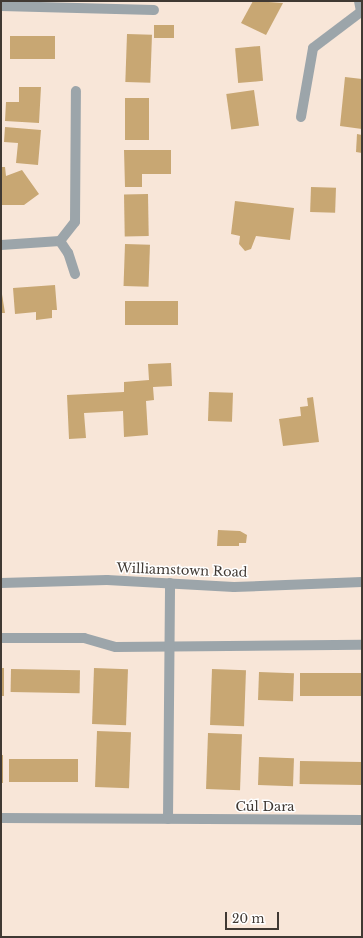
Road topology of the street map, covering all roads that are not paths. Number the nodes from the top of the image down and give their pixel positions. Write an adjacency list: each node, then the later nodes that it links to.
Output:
1 (359, 1): 5 (street)
2 (82, 4): 3 (street); 4 (street)
3 (1, 6)
4 (154, 10)
5 (362, 11): 7 (street)
6 (76, 91): 8 (street)
7 (300, 117)
8 (60, 241): 9 (street); 10 (street)
9 (1, 244)
10 (75, 274)
11 (1, 582): 13 (street, Williamstown Road)
12 (362, 582): 13 (street, Williamstown Road)
13 (170, 584): 16 (street)
14 (1, 638): 16 (street)
15 (362, 645): 16 (street)
16 (170, 647): 18 (street)
17 (1, 818): 18 (street, Cúl Dara)
18 (168, 819): 19 (street, Cúl Dara)
19 (362, 820)

